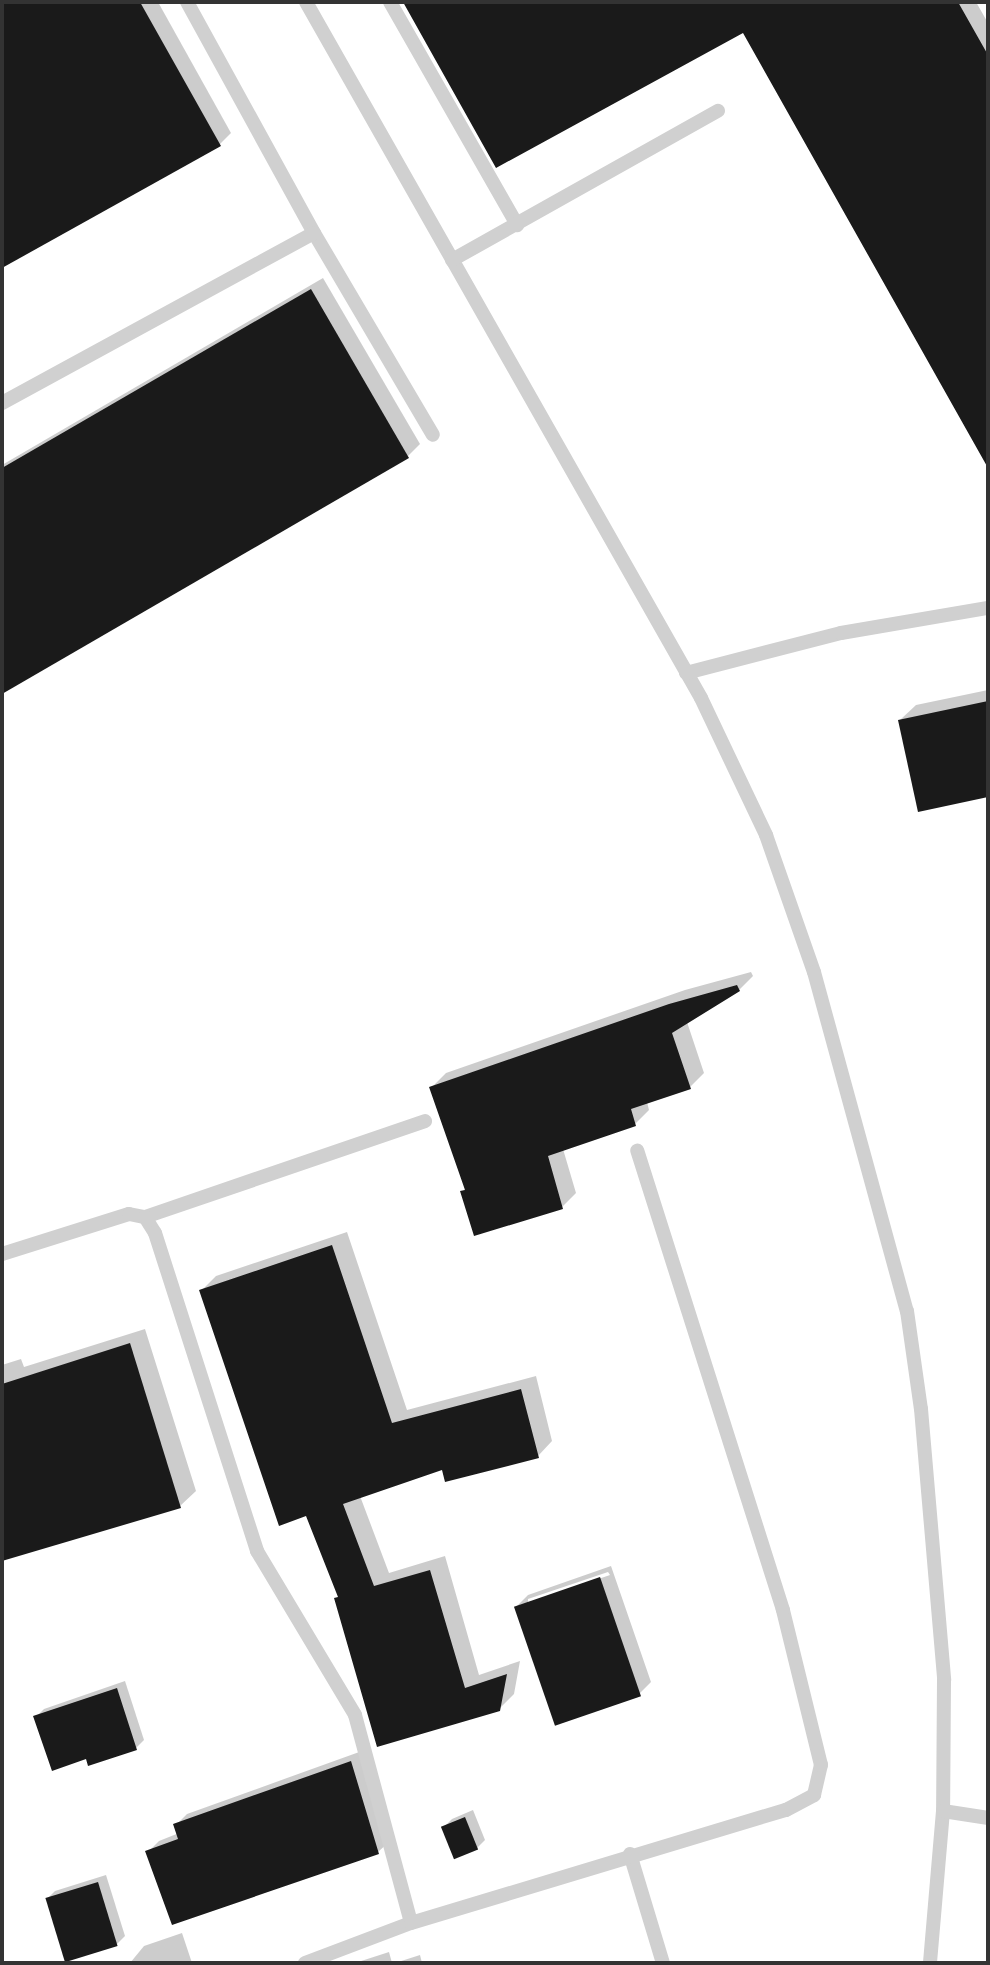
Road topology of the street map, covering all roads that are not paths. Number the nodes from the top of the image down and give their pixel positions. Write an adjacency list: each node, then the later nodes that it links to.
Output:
1 (187, 2): 6 (lane)
2 (306, 2): 7 (lane)
3 (390, 2): 5 (lane)
4 (718, 111): 5 (lane)
5 (517, 225): 7 (lane)
6 (314, 233): 8 (lane); 9 (lane)
7 (452, 260): 11 (lane)
8 (2, 403)
9 (433, 435)
10 (988, 608): 11 (lane)
11 (686, 673): 16 (lane)
12 (425, 1121): 14 (lane)
13 (637, 1151): 18 (lane)
14 (145, 1217): 15 (lane); 19 (lane)
15 (2, 1254)
16 (943, 1811): 17 (lane); 22 (lane)
17 (988, 1818)
18 (630, 1854): 19 (lane); 21 (lane)
19 (411, 1923): 20 (lane)
20 (305, 1963)
21 (663, 1963)
22 (930, 1963)

